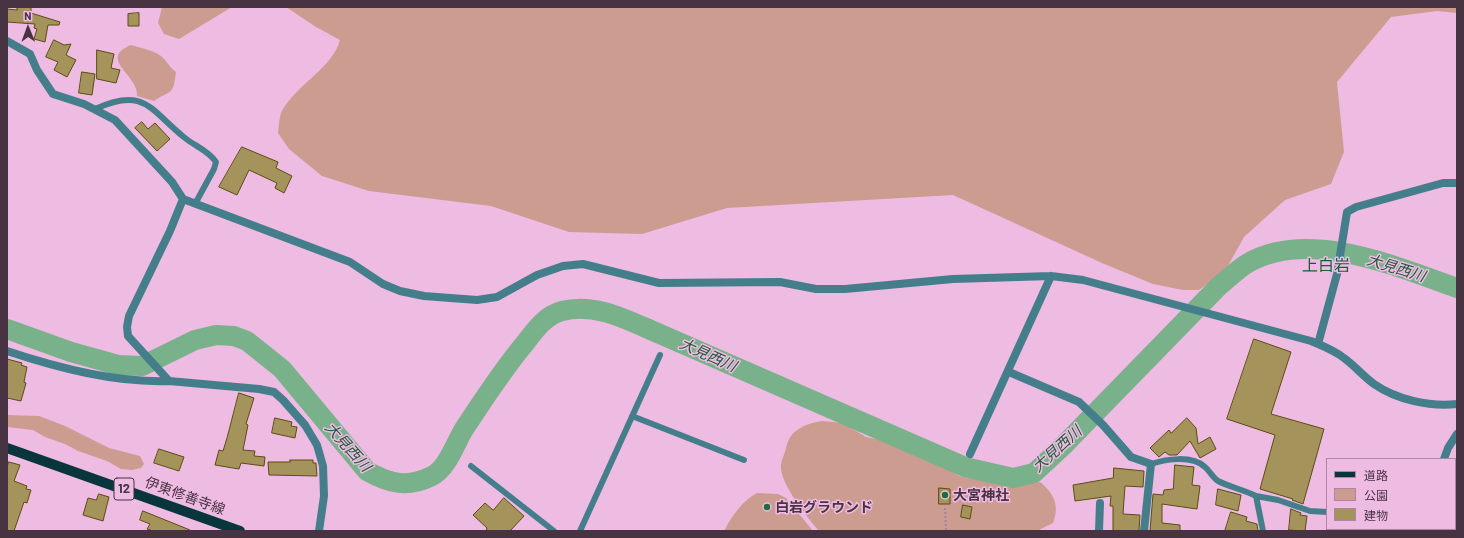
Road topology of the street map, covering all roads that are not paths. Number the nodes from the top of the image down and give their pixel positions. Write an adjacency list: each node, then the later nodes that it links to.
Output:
1 (7, 41): 2 (street)
2 (95, 109): 4 (street); 5 (lane)
3 (1457, 183): 7 (street)
4 (183, 199): 5 (street); 11 (street)
5 (195, 204): 6 (street)
6 (1051, 276): 7 (street); 10 (street)
7 (1318, 344): 12 (street)
8 (7, 350): 11 (street)
9 (660, 355): 13 (lane)
10 (1009, 372): 16 (street); 19 (street)
11 (167, 379): 25 (street)
12 (1457, 404)
13 (632, 416): 18 (lane); 27 (lane)
14 (1457, 434): 17 (street)
15 (7, 448): 24 (main road, 伊東修善寺線 / 12)
16 (970, 454)
17 (1444, 458)
18 (744, 460)
19 (1151, 464): 21 (lane); 29 (street)
20 (471, 466): 26 (lane)
21 (1256, 496): 23 (lane); 30 (lane)
22 (1100, 503): 28 (street)
23 (1326, 512)
24 (240, 531)
25 (319, 531)
26 (554, 531)
27 (580, 531)
28 (1099, 531)
29 (1144, 531)
30 (1263, 531)

